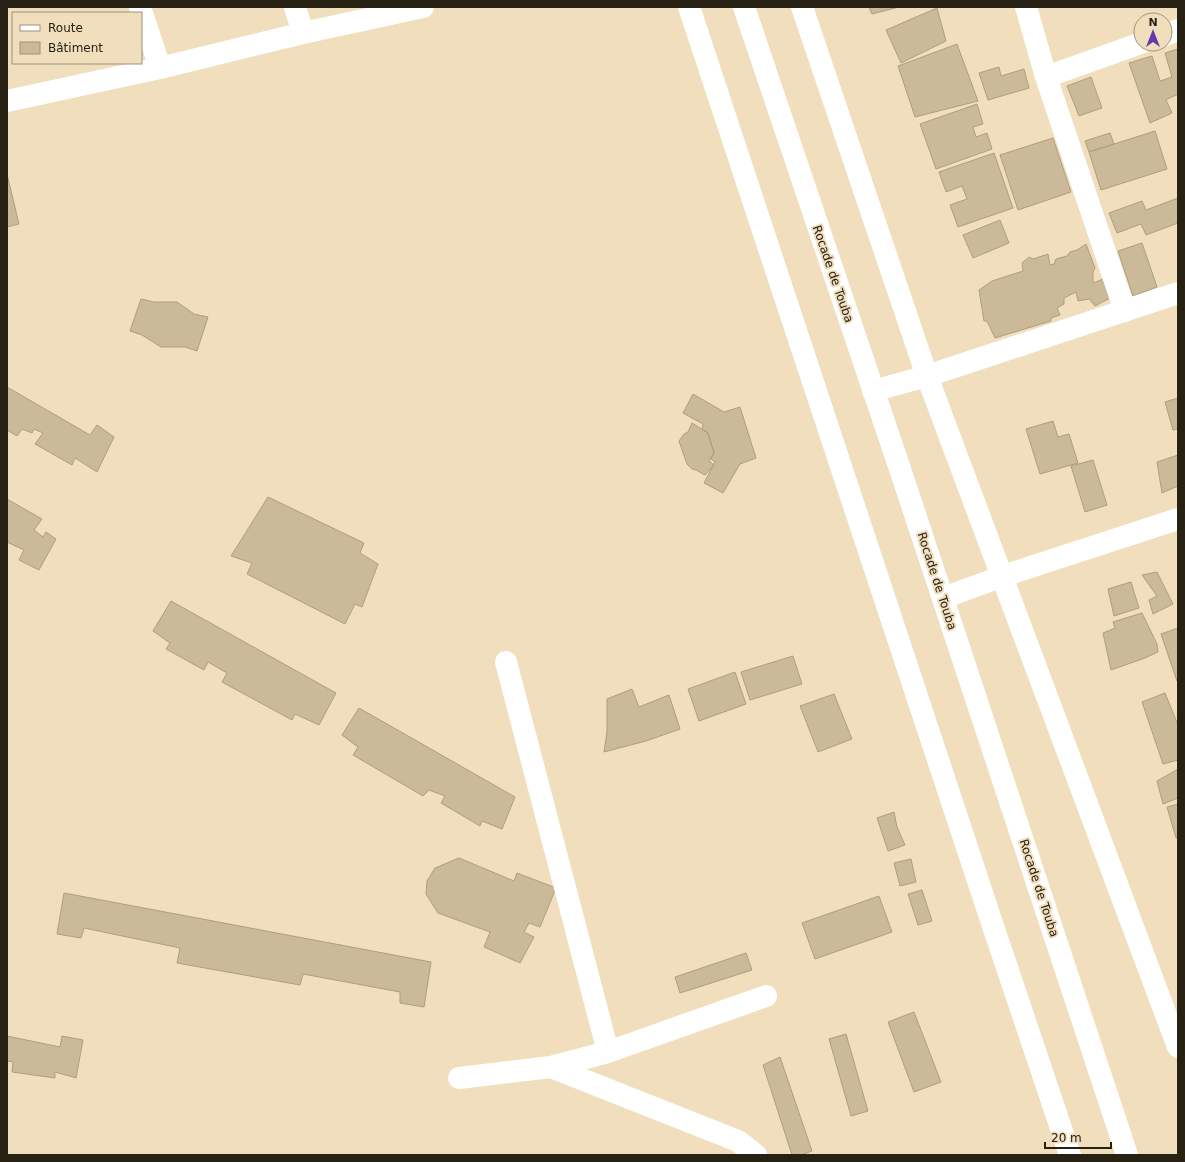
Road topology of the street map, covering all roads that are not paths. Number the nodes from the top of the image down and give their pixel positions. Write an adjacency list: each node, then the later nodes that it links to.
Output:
1 (295, 7): 8 (street)
2 (422, 7): 8 (street)
3 (689, 7): 27 (street)
4 (744, 7): 16 (street, Rocade de Touba)
5 (802, 7): 15 (street)
6 (1026, 7): 11 (street)
7 (142, 13): 10 (street)
8 (303, 33): 10 (street)
9 (1133, 46): 11 (street)
10 (160, 68): 12 (street)
11 (1046, 77): 14 (street)
12 (7, 101)
13 (1178, 294): 14 (street)
14 (1125, 311): 15 (street)
15 (927, 376): 16 (street); 18 (street)
16 (874, 391): 19 (street, Rocade de Touba)
17 (1178, 519): 18 (street)
18 (1003, 576): 19 (street); 22 (street)
19 (943, 598): 28 (street, Rocade de Touba)
20 (506, 662): 23 (street)
21 (766, 996): 23 (street)
22 (1178, 1047)
23 (608, 1052): 24 (street)
24 (551, 1066): 25 (street); 26 (street)
25 (459, 1078)
26 (756, 1155)
27 (1070, 1155)
28 (1127, 1155)

